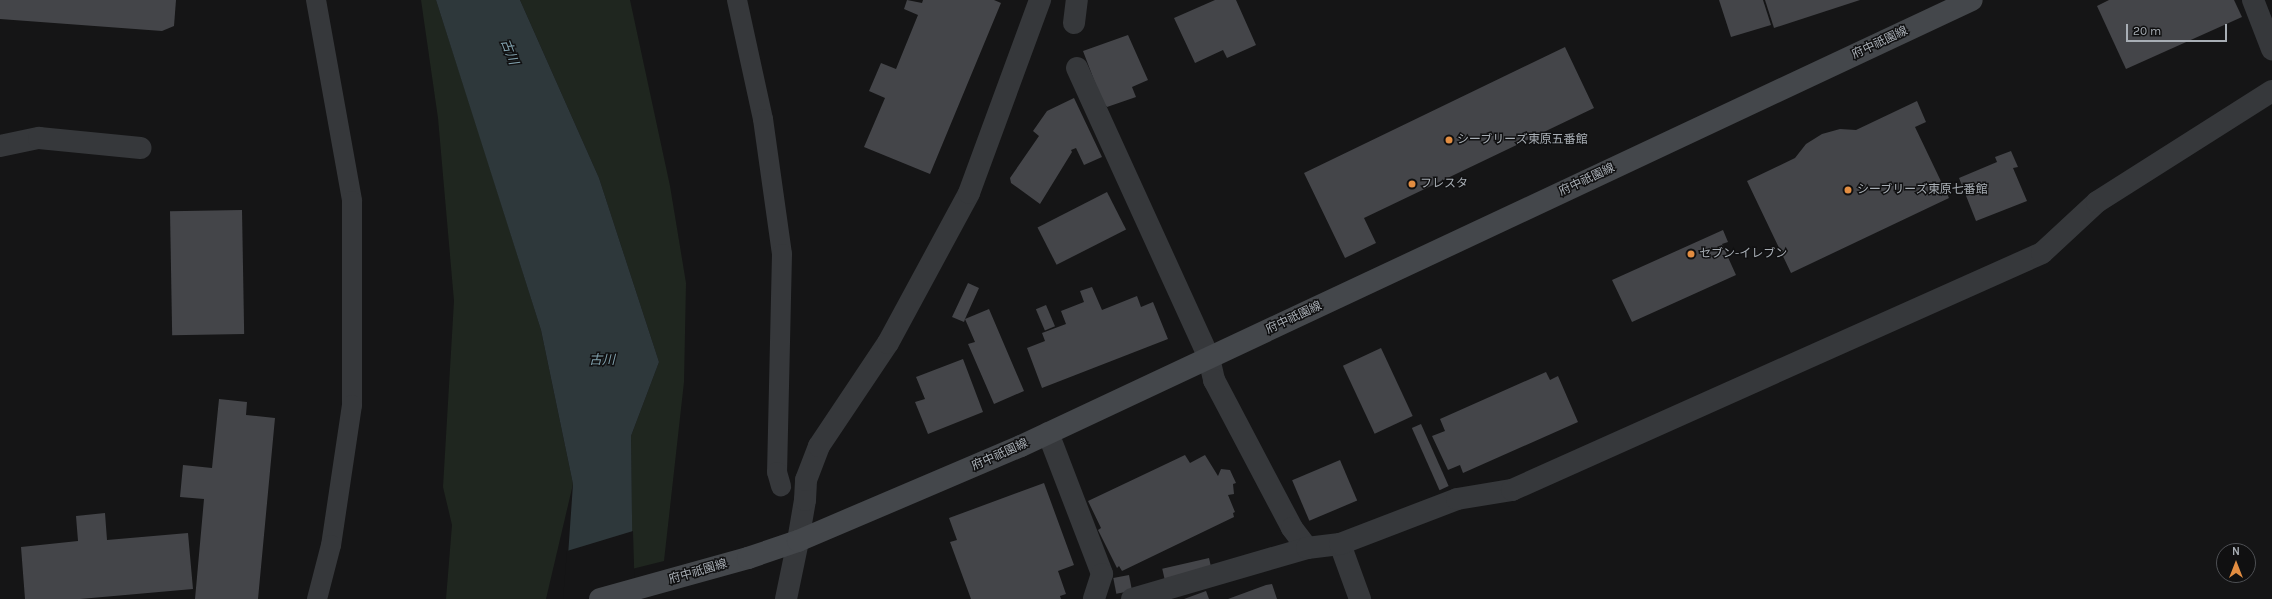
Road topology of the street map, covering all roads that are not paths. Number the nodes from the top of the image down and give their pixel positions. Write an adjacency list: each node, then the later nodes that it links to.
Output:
1 (316, 0): 19 (lane)
2 (737, 0): 15 (lane)
3 (1040, 0): 16 (street)
4 (1077, 0): 7 (street)
5 (1972, 0): 13 (main road, 府中祇園線)
6 (2253, 0): 8 (street)
7 (1074, 23)
8 (2272, 49)
9 (1078, 68): 13 (street)
10 (2272, 91): 17 (street)
11 (0, 146): 12 (street)
12 (141, 148)
13 (1209, 358): 14 (main road, 府中祇園線); 18 (street)
14 (1048, 433): 16 (main road, 府中祇園線); 22 (street)
15 (781, 486)
16 (798, 541): 20 (main road, 府中祇園線); 21 (street)
17 (1340, 544): 18 (street); 24 (street)
18 (1307, 548): 23 (street)
19 (317, 599)
20 (600, 599)
21 (786, 599)
22 (1094, 599)
23 (1132, 599)
24 (1360, 599)

